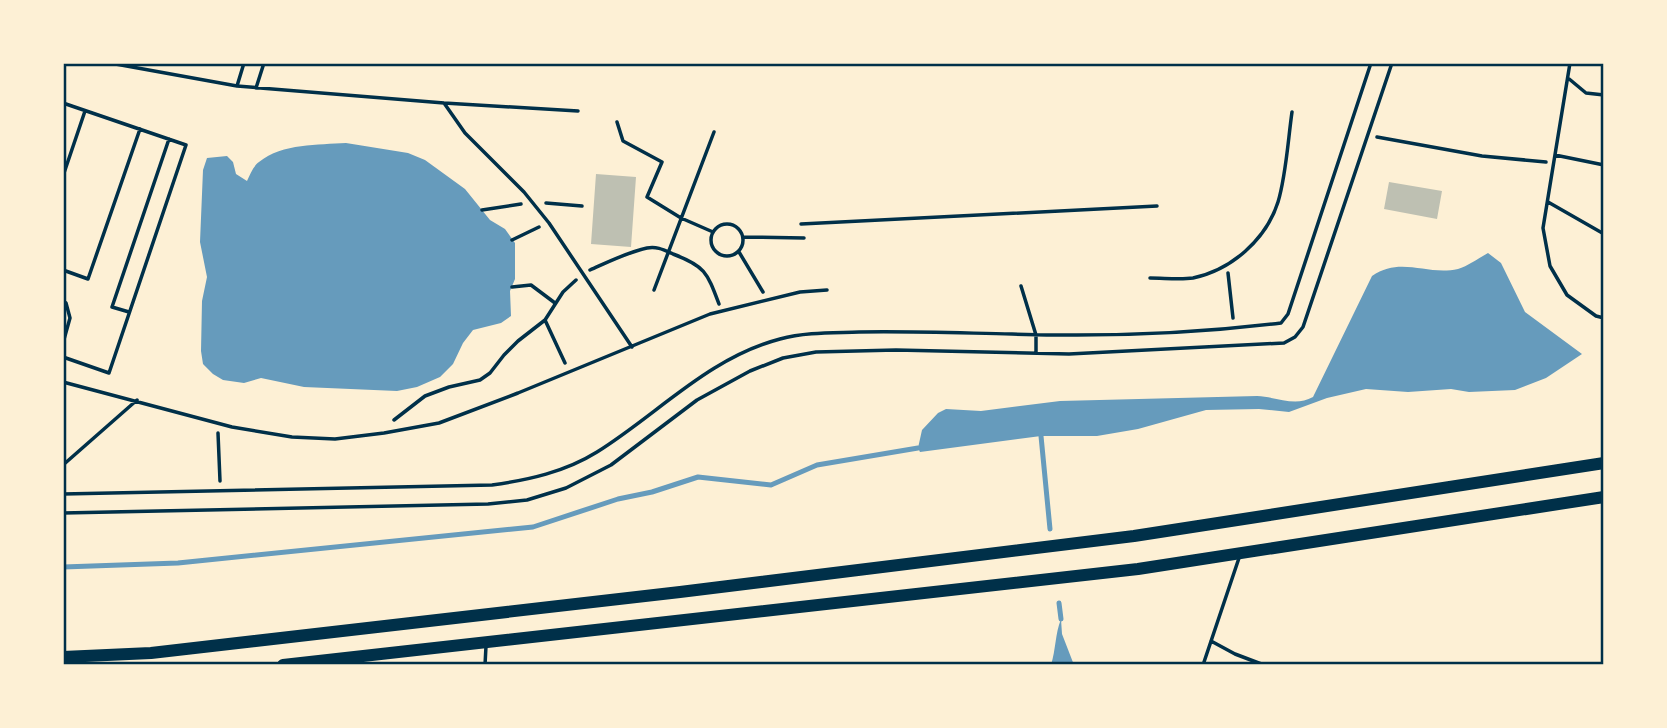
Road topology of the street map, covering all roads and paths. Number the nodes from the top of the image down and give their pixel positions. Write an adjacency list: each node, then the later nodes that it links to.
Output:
1 (110, 63): 10 (lane)
2 (244, 63): 10 (lane)
3 (264, 63): 11 (lane)
4 (567, 63): 8 (lane)
5 (1371, 63): 57 (lane)
6 (1392, 63): 21 (lane)
7 (1570, 63): 9 (lane)
8 (575, 64)
9 (1568, 78): 12 (lane); 23 (lane)
10 (237, 86): 11 (lane)
11 (257, 88): 14 (lane)
12 (1604, 95)
13 (63, 103): 15 (lane)
14 (444, 103): 16 (lane); 27 (lane)
15 (85, 111): 19 (lane); 26 (lane)
16 (578, 111)
17 (1292, 112): 42 (lane)
18 (617, 122): 32 (path)
19 (140, 129): 22 (lane); 43 (lane)
20 (714, 132): 32 (path)
21 (1368, 135): 24 (path); 61 (lane)
22 (169, 139): 54 (lane); 54 (lane)
23 (1555, 155): 24 (lane); 25 (lane)
24 (1554, 163): 28 (lane)
25 (1604, 165)
26 (63, 176)
27 (532, 202): 29 (path); 31 (path); 33 (lane)
28 (1548, 202): 36 (lane); 55 (lane)
29 (583, 206)
30 (1157, 206): 34 (lane)
31 (482, 210)
32 (681, 218): 35 (path); 40 (path)
33 (549, 223): 39 (path); 44 (lane)
34 (801, 224)
35 (713, 232): 37 (path); 41 (path)
36 (1604, 234)
37 (743, 237): 38 (path); 41 (path)
38 (804, 238)
39 (512, 240)
40 (668, 252): 44 (path); 48 (path); 53 (path)
41 (739, 252): 50 (path)
42 (1227, 264): 45 (lane); 57 (path)
43 (63, 270)
44 (582, 273): 52 (path); 60 (lane)
45 (1150, 278)
46 (1021, 286): 58 (lane)
47 (512, 287): 52 (path)
48 (654, 290)
49 (827, 290): 50 (lane)
50 (768, 300): 53 (lane)
51 (63, 301): 59 (lane)
52 (555, 303): 56 (path)
53 (722, 311): 60 (lane)
54 (130, 312): 62 (lane)
55 (1604, 318)
56 (545, 320): 63 (path); 67 (path)
57 (1234, 328): 58 (lane)
58 (1036, 335): 61 (lane); 70 (lane)
59 (63, 343)
60 (632, 347): 63 (lane)
61 (1036, 353): 73 (lane)
62 (63, 357)
63 (570, 372): 67 (lane)
64 (63, 382): 65 (lane)
65 (137, 400): 66 (lane); 69 (lane)
66 (218, 424): 67 (lane); 70 (path)
67 (384, 433)
68 (1604, 463): 77 (highway)
69 (63, 465)
70 (220, 492): 71 (lane)
71 (63, 494)
72 (1604, 497): 74 (highway)
73 (63, 513)
74 (1241, 553): 75 (lane); 76 (highway)
75 (1211, 641): 80 (lane); 81 (lane)
76 (486, 642): 78 (highway); 79 (lane)
77 (63, 657)
78 (283, 665)
79 (485, 665)
80 (1203, 665)
81 (1264, 665)

